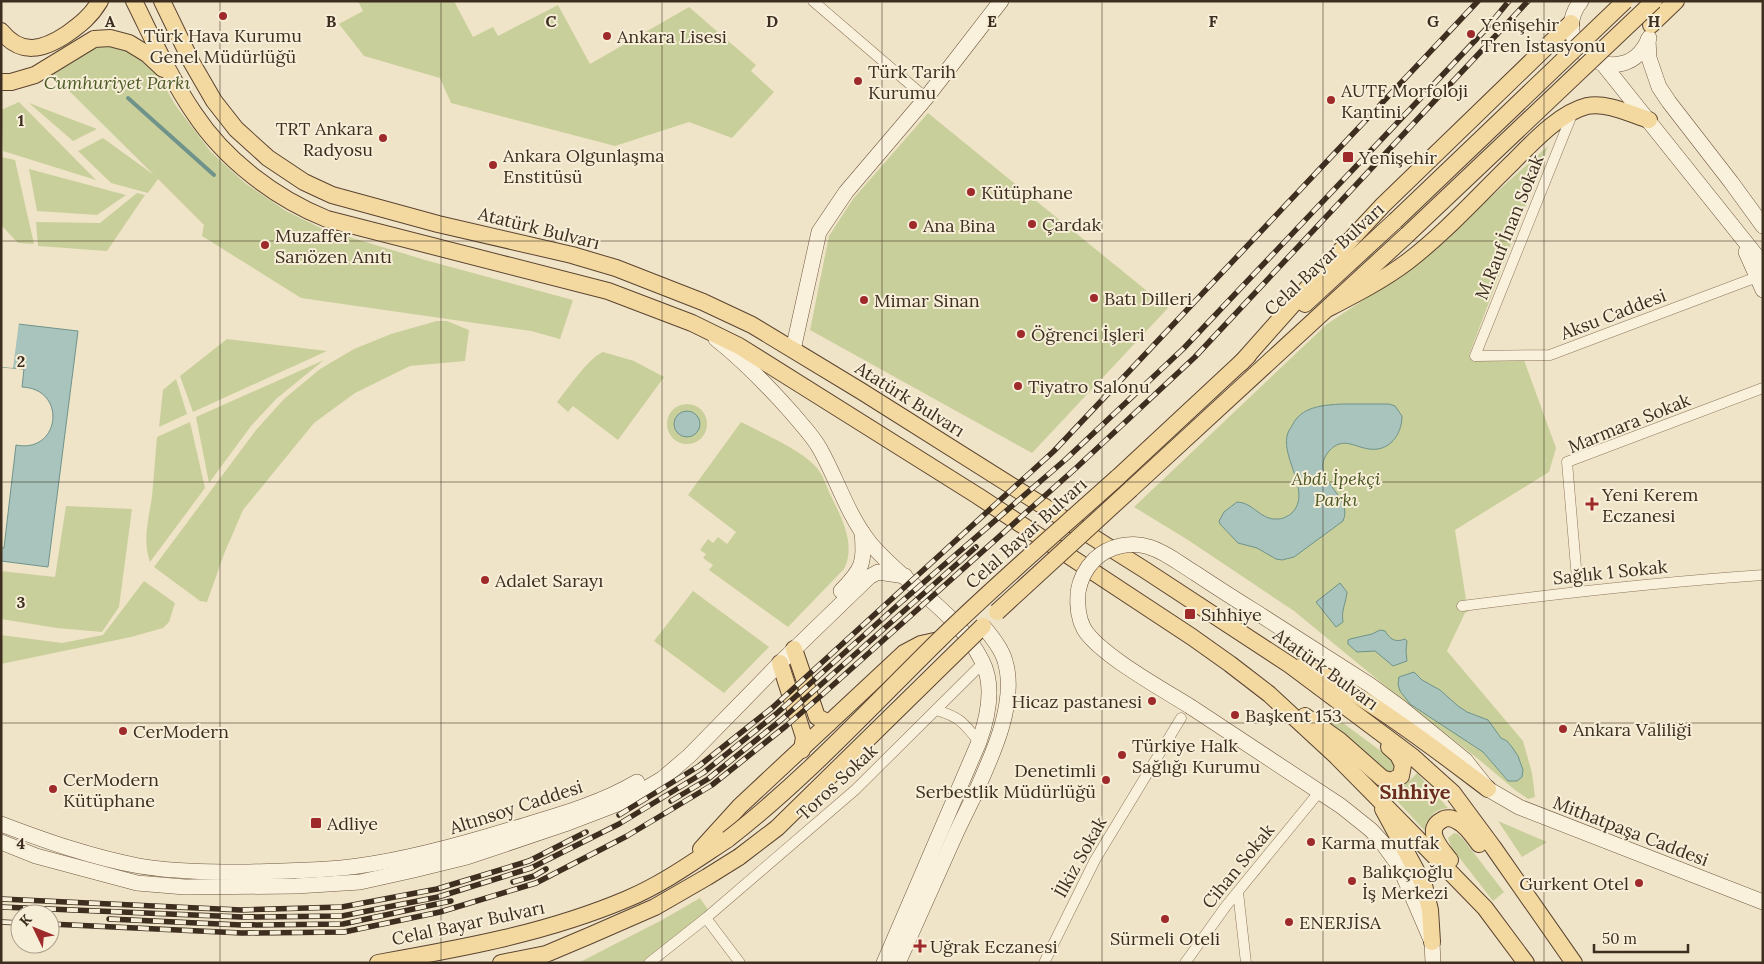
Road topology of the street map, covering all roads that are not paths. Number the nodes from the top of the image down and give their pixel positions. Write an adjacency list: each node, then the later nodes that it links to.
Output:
1 (100, 1): 11 (main road)
2 (134, 1): 14 (main road)
3 (162, 1): 23 (main road, Atatürk Bulvarı)
4 (813, 1): 16 (street)
5 (1001, 1): 16 (main road)
6 (1625, 1): 25 (main road, Celal Bayar Bulvarı, bridge)
7 (1642, 1): 12 (main road)
8 (1654, 1): 21 (main road, bridge)
9 (1676, 1): 12 (main road)
10 (1575, 10): 13 (main road); 25 (main road)
11 (1, 31)
12 (1649, 32): 13 (main road); 19 (main road)
13 (1603, 64): 18 (main road)
14 (171, 75): 15 (main road); 22 (main road)
15 (1, 82)
16 (926, 98): 23 (main road)
17 (1573, 111): 18 (main road); 21 (main road); 24 (street, M.Rauf İnan Sokak)
18 (1649, 120): 20 (main road)
19 (1763, 226)
20 (1761, 277): 24 (street, Aksu Caddesi)
21 (1328, 308): 33 (main road, bridge)
22 (705, 330): 27 (main road); 39 (main road)
23 (793, 350): 38 (main road, Atatürk Bulvarı)
24 (1475, 356)
25 (1241, 363): 32 (main road, Celal Bayar Bulvarı, bridge)
26 (1763, 388): 30 (street, Marmara Sokak)
27 (862, 532): 29 (main road); 35 (main road, Altınsoy Caddesi)
28 (1763, 574): 30 (street, Sağlık 1 Sokak)
29 (905, 576): 35 (main road, Altınsoy Caddesi); 37 (main road)
30 (1578, 591): 31 (street, Sağlık 1 Sokak)
31 (1462, 606)
32 (970, 611): 33 (main road); 34 (main road, Celal Bayar Bulvarı, bridge)
33 (983, 626): 59 (main road, bridge); 65 (main road, bridge)
34 (939, 640): 43 (main road); 51 (main road, Celal Bayar Bulvarı, bridge)
35 (791, 646): 36 (main road, Altınsoy Caddesi); 43 (main road)
36 (777, 660): 45 (main road); 52 (main road, Altınsoy Caddesi)
37 (983, 663): 41 (street, Toros Sokak); 44 (main road)
38 (1290, 665): 40 (main road, Atatürk Bulvarı); 46 (main road)
39 (1269, 694): 40 (main road); 48 (main road)
40 (1348, 708): 53 (main road, Atatürk Bulvarı)
41 (936, 710): 44 (street); 57 (street, Toros Sokak)
42 (1186, 713): 46 (main road, bridge); 47 (main road); 66 (street, İlkiz Sokak)
43 (829, 723): 45 (main road)
44 (979, 742): 64 (main road)
45 (802, 750): 51 (main road)
46 (1488, 789): 55 (main road, Mithatpaşa Caddesi)
47 (1320, 791): 54 (street, Cihan Sokak); 58 (main road)
48 (1378, 798): 56 (main road); 58 (main road)
49 (1, 824): 52 (main road, Altınsoy Caddesi)
50 (1, 842): 52 (main road, Altınsoy Caddesi)
51 (682, 869): 60 (main road, Celal Bayar Bulvarı)
52 (382, 870)
53 (1520, 887): 56 (main road); 71 (main road, Atatürk Bulvarı)
54 (1238, 892): 67 (street, Cihan Sokak); 68 (street)
55 (1763, 902)
56 (1485, 908): 70 (main road)
57 (706, 918): 62 (street, Toros Sokak); 63 (street)
58 (1432, 942): 69 (main road)
59 (547, 958): 61 (main road)
60 (378, 963)
61 (501, 963)
62 (649, 963)
63 (740, 963)
64 (884, 963)
65 (898, 963)
66 (1044, 963)
67 (1184, 963)
68 (1246, 963)
69 (1433, 963)
70 (1526, 963)
71 (1574, 963)

